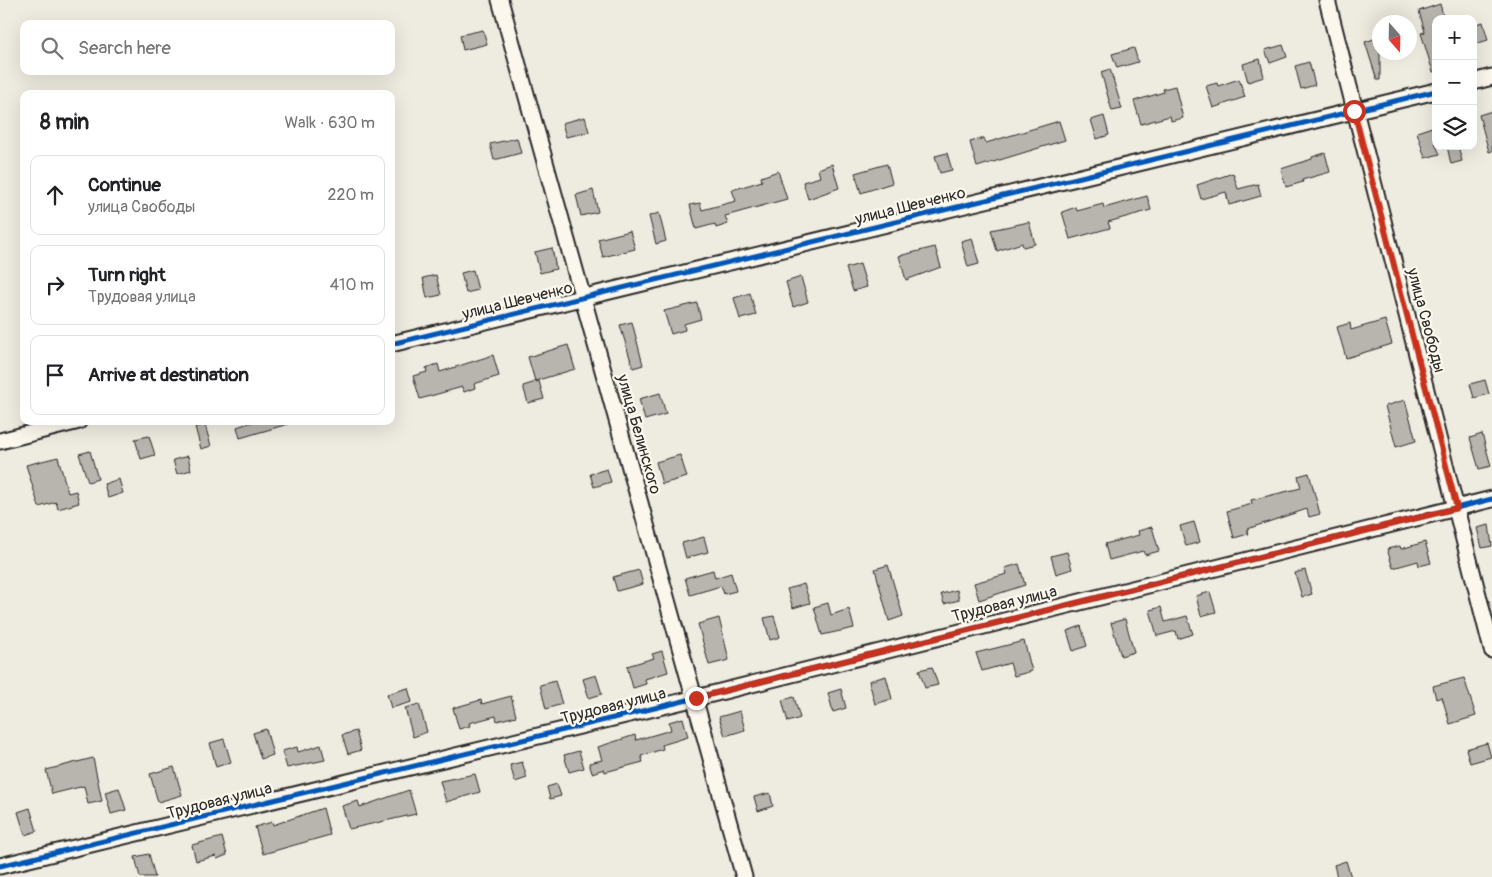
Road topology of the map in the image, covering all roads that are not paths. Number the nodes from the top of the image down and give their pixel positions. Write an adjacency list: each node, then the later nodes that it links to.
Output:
1 (500, 0): 7 (street, улица Белинского)
2 (1327, 0): 6 (street, улица Свободы)
3 (1492, 77): 4 (street)
4 (1477, 81)
5 (1432, 92): 6 (street, улица Шевченко)
6 (1354, 111): 7 (street, улица Шевченко); 12 (street, улица Свободы)
7 (583, 297): 8 (street, улица Шевченко); 14 (street, улица Белинского)
8 (395, 343)
9 (64, 425): 10 (street)
10 (0, 441)
11 (1492, 499): 12 (street, Трудовая улица)
12 (1457, 508): 13 (street, улица Свободы); 14 (street, Трудовая улица)
13 (1492, 650)
14 (696, 698): 15 (street, Трудовая улица); 16 (street, улица Белинского)
15 (0, 866)
16 (744, 877)

